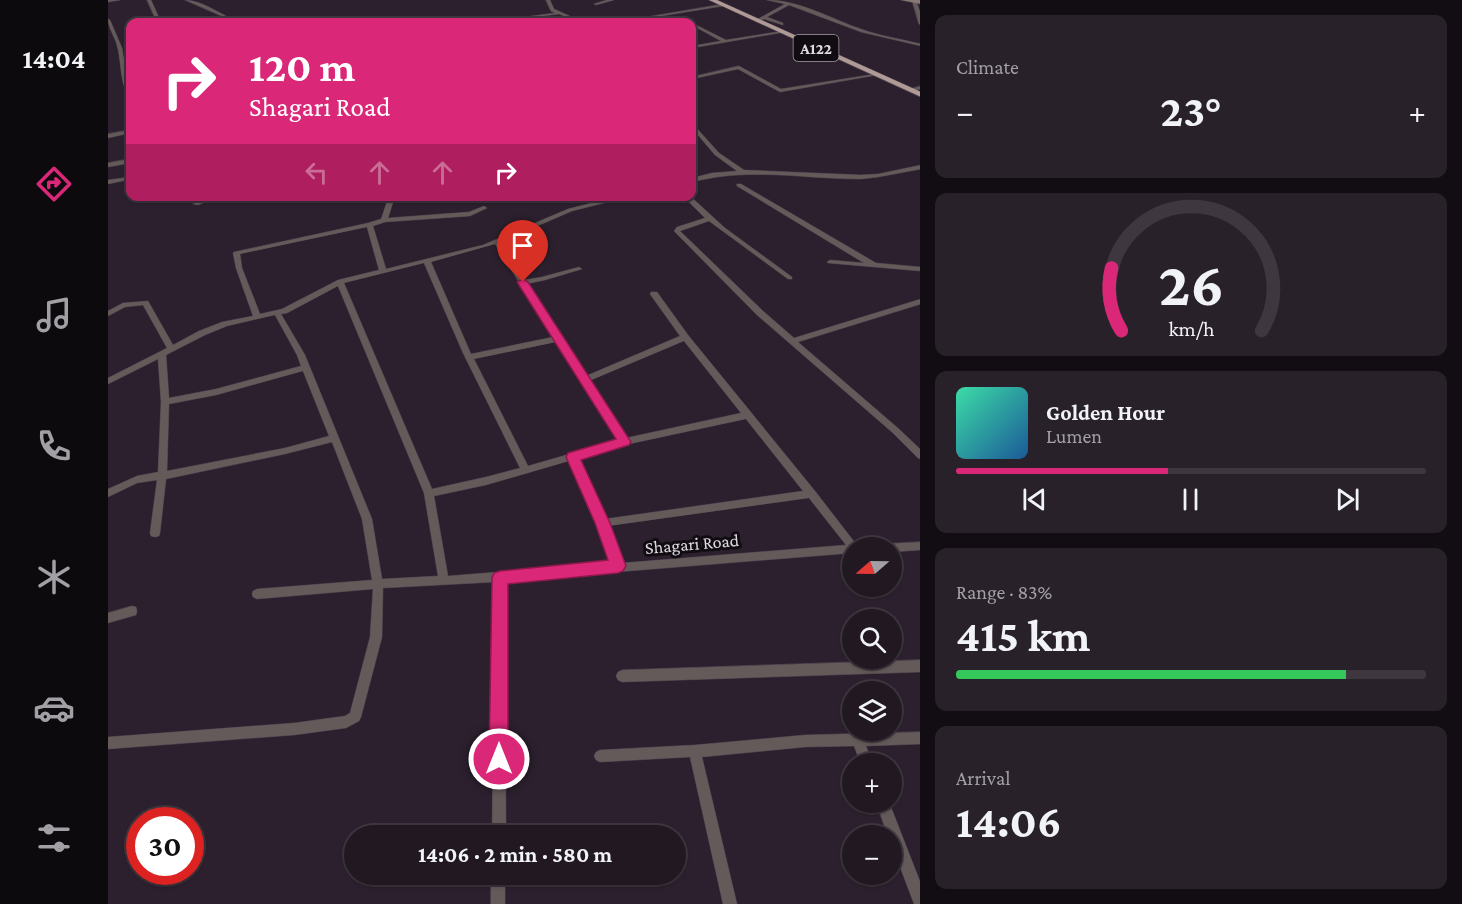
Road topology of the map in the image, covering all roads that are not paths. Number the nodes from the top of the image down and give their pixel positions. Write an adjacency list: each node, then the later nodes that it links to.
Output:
1 (118, 0): 9 (street)
2 (149, 0): 17 (street)
3 (187, 0): 16 (street)
4 (548, 0): 14 (street)
5 (612, 0): 11 (street)
6 (712, 0): 12 (highway, A122)
7 (769, 0): 13 (street)
8 (904, 0): 10 (main road)
9 (108, 1)
10 (916, 1): 24 (street)
11 (596, 4)
12 (723, 5): 15 (street); 22 (highway, A122)
13 (788, 5): 22 (street); 30 (street)
14 (561, 13): 18 (street); 19 (street)
15 (672, 15): 20 (street); 21 (street)
16 (224, 16)
17 (157, 18)
18 (521, 18)
19 (572, 18)
20 (650, 18)
21 (678, 18)
22 (761, 19): 26 (highway, A122)
23 (108, 20): 27 (street)
24 (920, 21)
25 (696, 26): 29 (street)
26 (782, 28): 29 (street); 32 (highway, A122)
27 (117, 40): 28 (street); 34 (street)
28 (108, 41)
29 (727, 42): 31 (street)
30 (920, 45)
31 (696, 46)
32 (875, 75): 33 (street); 36 (highway, A122)
33 (696, 77)
34 (126, 79)
35 (920, 87): 36 (street)
36 (909, 90): 37 (highway, A122)
37 (920, 95)
38 (696, 130): 44 (street)
39 (126, 133): 40 (street)
40 (108, 136)
41 (126, 162): 42 (street)
42 (108, 165)
43 (920, 166): 44 (street)
44 (743, 172): 46 (street)
45 (126, 177): 47 (street)
46 (696, 179)
47 (108, 182)
48 (739, 185): 63 (street)
49 (204, 201): 54 (street)
50 (390, 201): 57 (street)
51 (595, 201): 55 (street)
52 (609, 201): 55 (street)
53 (691, 201): 58 (street)
54 (196, 204)
55 (597, 204): 60 (street)
56 (484, 208): 57 (street)
57 (384, 219): 59 (street)
58 (708, 219): 67 (street); 77 (street)
59 (370, 225): 66 (street); 74 (street)
60 (497, 243): 61 (street); 69 (street)
61 (427, 261): 66 (street); 80 (street)
62 (830, 262): 63 (street)
63 (875, 266): 65 (street)
64 (579, 269): 69 (street)
65 (920, 270)
66 (383, 271): 68 (street)
67 (790, 278)
68 (340, 282): 72 (street); 93 (street)
69 (523, 282): 76 (street)
70 (654, 294): 75 (street)
71 (920, 301): 77 (street)
72 (277, 313): 74 (street); 81 (street)
73 (108, 314): 78 (street)
74 (257, 317): 78 (street)
75 (685, 337): 82 (street); 85 (street)
76 (558, 339): 80 (street); 82 (street)
77 (792, 341): 88 (street)
78 (171, 348): 79 (street)
79 (162, 353): 83 (street); 84 (street)
80 (470, 357): 90 (street)
81 (306, 367): 84 (street); 86 (street)
82 (584, 380): 87 (street)
83 (108, 381)
84 (165, 402): 91 (street)
85 (749, 415): 87 (street); 94 (street)
86 (335, 438): 91 (street); 104 (street)
87 (624, 442): 89 (street)
88 (920, 455)
89 (572, 457): 90 (street); 95 (street)
90 (525, 469): 93 (street)
91 (162, 476): 92 (street); 96 (street)
92 (108, 493)
93 (429, 493): 103 (street)
94 (812, 494): 95 (street); 97 (street)
95 (602, 523): 101 (street)
96 (155, 533)
97 (845, 537)
98 (920, 546): 99 (street)
99 (902, 547)
100 (842, 549): 101 (street, Shagari Road)
101 (618, 566): 102 (street, Shagari Road)
102 (500, 578): 103 (street, Shagari Road); 119 (street)
103 (444, 581): 104 (street, Shagari Road)
104 (378, 584): 105 (street, Shagari Road); 114 (street)
105 (257, 594)
106 (132, 611): 107 (street)
107 (108, 618)
108 (920, 666): 109 (street)
109 (622, 676)
110 (920, 738): 111 (street)
111 (902, 739)
112 (842, 741): 115 (street)
113 (858, 741): 116 (street)
114 (108, 743)
115 (695, 751): 117 (street); 123 (street)
116 (863, 753)
117 (600, 756)
118 (886, 813): 121 (street)
119 (498, 825)
120 (498, 885): 122 (street)
121 (920, 900)
122 (498, 904)
123 (730, 904)

